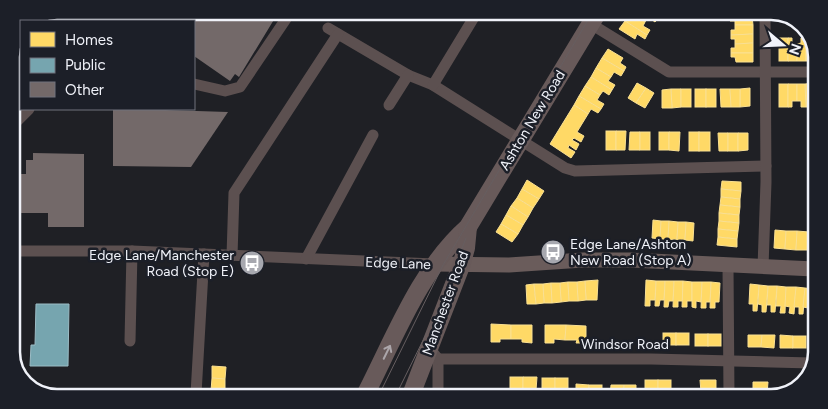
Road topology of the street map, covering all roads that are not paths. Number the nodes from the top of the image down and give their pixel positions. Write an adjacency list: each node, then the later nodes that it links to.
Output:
1 (285, 20): 11 (street)
2 (472, 20): 12 (street)
3 (593, 20): 15 (main road, Ashton New Road)
4 (595, 20): 8 (street)
5 (765, 20): 8 (street)
6 (328, 28): 7 (street)
7 (338, 34): 10 (street); 21 (street)
8 (766, 72): 9 (street); 16 (street)
9 (808, 72)
10 (408, 75): 12 (street); 13 (street)
11 (195, 84)
12 (432, 84): 15 (street)
13 (389, 105)
14 (373, 135): 22 (street)
15 (520, 140): 16 (street); 17 (main road, Ashton New Road)
16 (766, 166): 26 (street)
17 (468, 227): 23 (main road, Manchester Road); 24 (main road, Manchester Road)
18 (20, 251): 19 (street, Edge Lane)
19 (132, 251): 20 (street, Edge Lane); 28 (street)
20 (204, 254): 21 (street, Edge Lane); 32 (street)
21 (232, 256): 22 (street, Edge Lane)
22 (306, 259): 23 (street, Edge Lane)
23 (434, 264): 24 (street, Edge Lane); 33 (main road, Manchester Road, one-way to 23)
24 (461, 266): 25 (street, Edge Lane); 29 (main road, Manchester Road)
25 (728, 266): 26 (street, Edge Lane); 30 (street)
26 (763, 267): 27 (street, Edge Lane)
27 (808, 269)
28 (130, 341)
29 (434, 354): 30 (street, Windsor Road); 34 (main road, Manchester Road); 35 (street)
30 (729, 361): 31 (street, Windsor Road); 36 (street)
31 (807, 363)
32 (196, 389)
33 (369, 389)
34 (415, 389)
35 (437, 389)
36 (729, 389)

